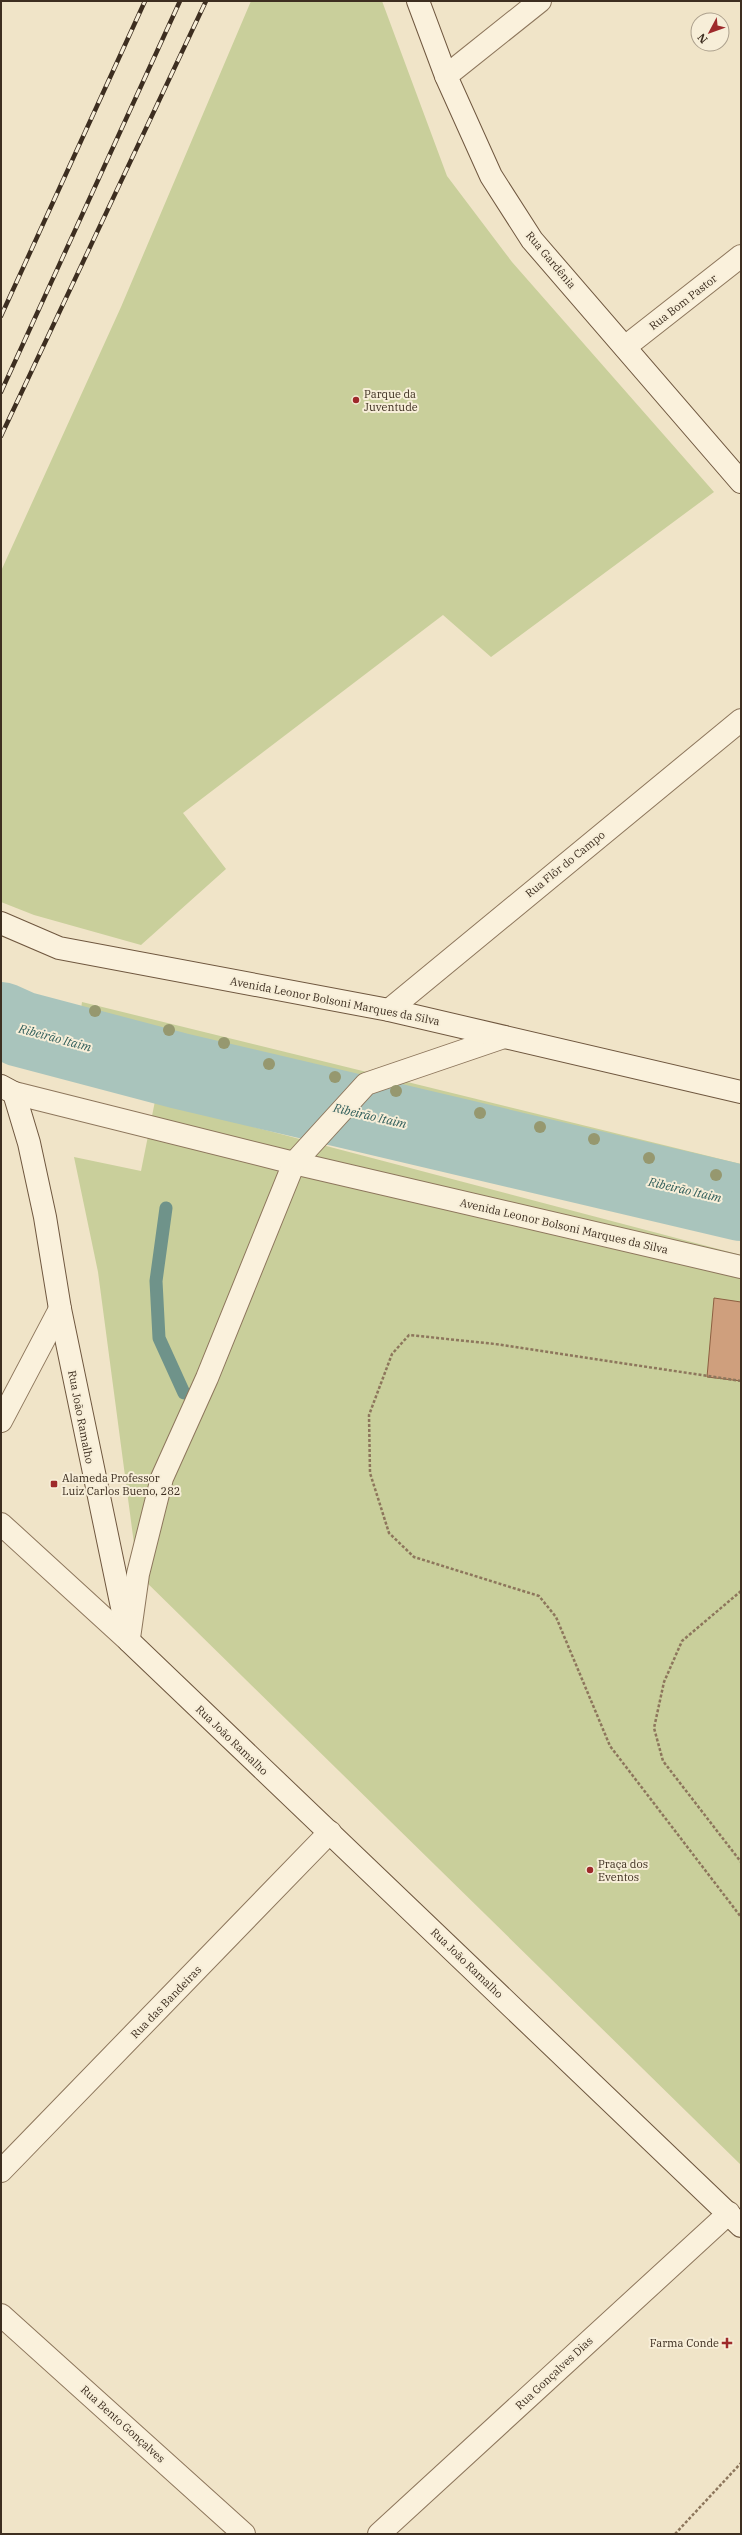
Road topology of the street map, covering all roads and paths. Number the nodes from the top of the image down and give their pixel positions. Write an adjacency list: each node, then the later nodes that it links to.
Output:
1 (418, 1): 3 (street, Rua Gardênia)
2 (540, 1): 3 (street)
3 (446, 76): 5 (street, Rua Gardênia)
4 (741, 256): 5 (street, Rua Bom Pastor)
5 (625, 348): 6 (street, Rua Gardênia)
6 (741, 482)
7 (741, 720): 9 (street, Rua Flôr do Campo)
8 (1, 923): 9 (street, Avenida Leonor Bolsoni Marques da Silva)
9 (389, 1010): 10 (street, Avenida Leonor Bolsoni Marques da Silva)
10 (504, 1038): 12 (street, Avenida Leonor Bolsoni Marques da Silva); 13 (street)
11 (8, 1089): 13 (street, Avenida Leonor Bolsoni Marques da Silva); 15 (street, Rua João Ramalho)
12 (741, 1092)
13 (294, 1163): 14 (street, Avenida Leonor Bolsoni Marques da Silva); 20 (street)
14 (741, 1267)
15 (60, 1309): 17 (street); 20 (street, Rua João Ramalho)
16 (741, 1381): 23 (path)
17 (1, 1421)
18 (1, 1524): 20 (street)
19 (741, 1591): 22 (path)
20 (129, 1641): 21 (street, Rua João Ramalho)
21 (330, 1832): 24 (street, Rua das Bandeiras); 25 (street, Rua João Ramalho)
22 (741, 1862)
23 (741, 1917)
24 (1, 2171)
25 (735, 2219): 29 (street, Rua Gonçalves Dias)
26 (1, 2315): 28 (street, Rua Bento Gonçalves)
27 (741, 2463): 30 (path)
28 (244, 2534)
29 (379, 2534)
30 (675, 2534)

